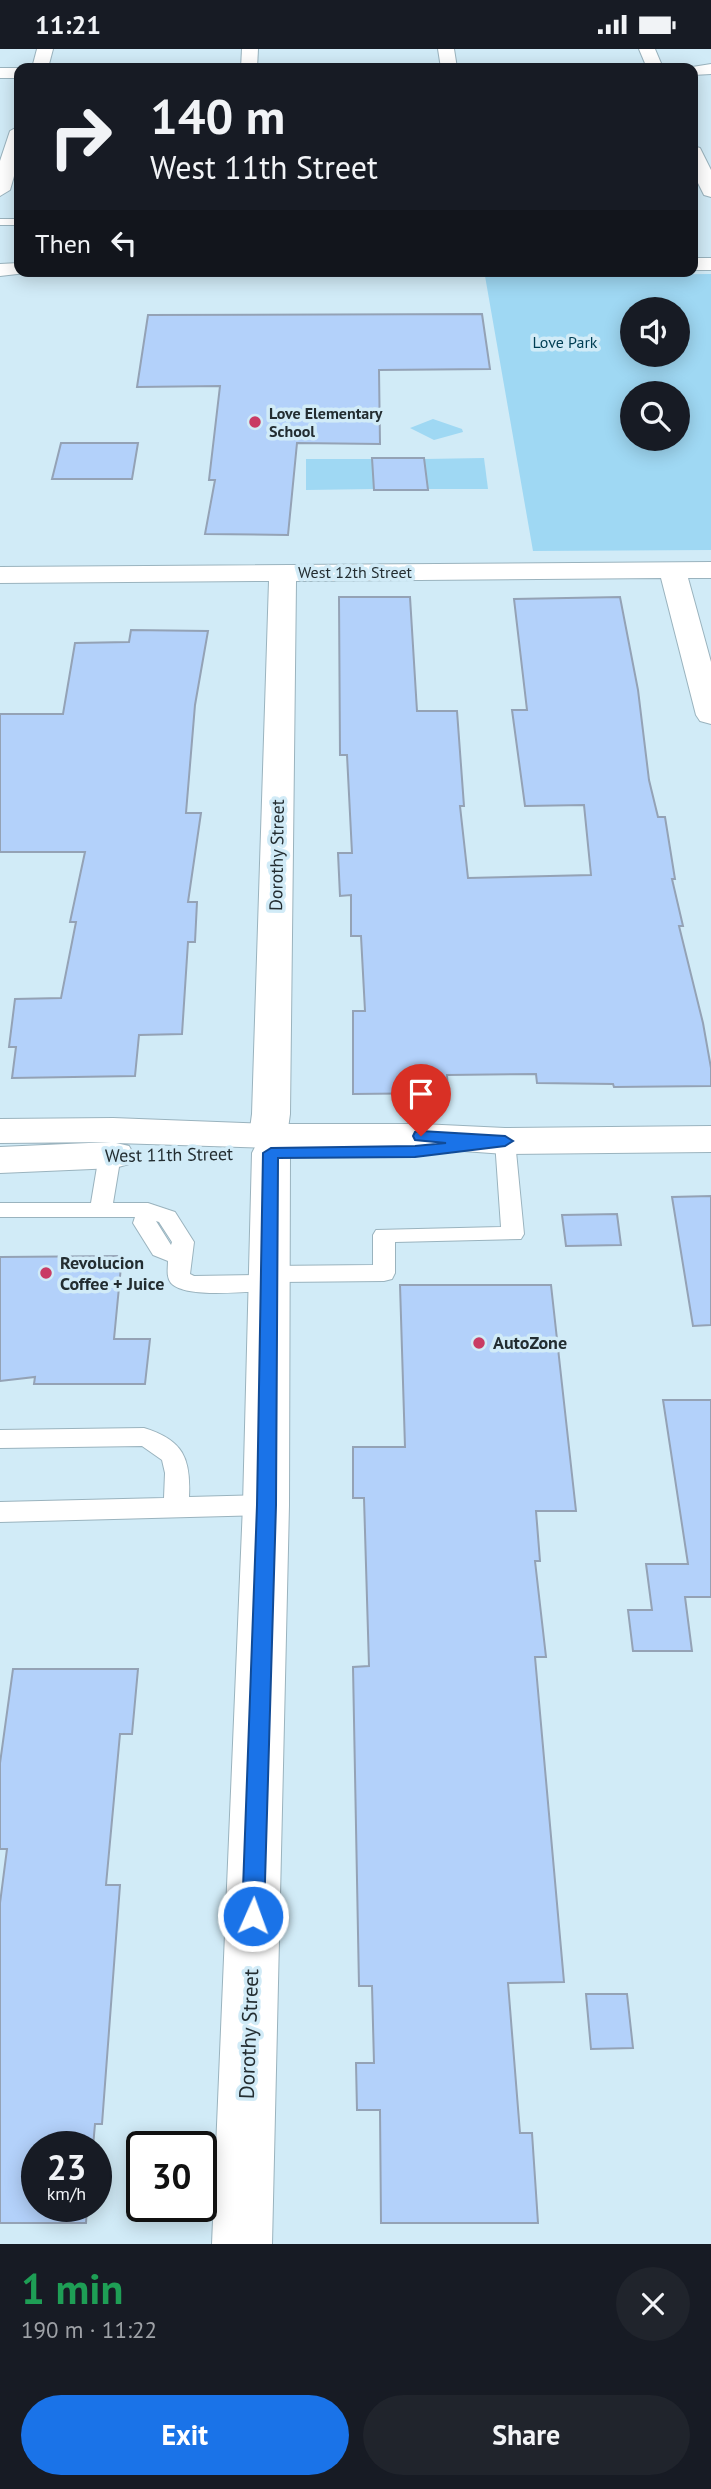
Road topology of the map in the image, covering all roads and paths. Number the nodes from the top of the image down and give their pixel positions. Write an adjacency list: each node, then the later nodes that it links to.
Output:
1 (14, 143): 3 (street)
2 (698, 163): 5 (street)
3 (3, 170): 4 (street)
4 (0, 190)
5 (711, 191)
6 (672, 570): 7 (street, West 12th Street); 8 (street, West 12th Street); 10 (street)
7 (711, 570)
8 (283, 573): 9 (street, West 12th Street); 14 (street, Dorothy Street)
9 (0, 575)
10 (711, 715)
11 (0, 1131): 14 (street, West 11th Street)
12 (711, 1139): 13 (street, West 11th Street)
13 (505, 1141): 14 (street, West 11th Street); 19 (lane)
14 (269, 1145): 15 (street, West 11th Street); 19 (street, Dorothy Street)
15 (110, 1155): 16 (street, West 11th Street); 18 (lane)
16 (0, 1160)
17 (0, 1210): 18 (lane)
18 (101, 1210): 19 (lane)
19 (269, 1278): 21 (street, Dorothy Street)
20 (0, 1439): 22 (lane)
21 (266, 1505): 22 (lane); 24 (street, Dorothy Street)
22 (176, 1508): 23 (lane)
23 (0, 1512)
24 (242, 2244)

